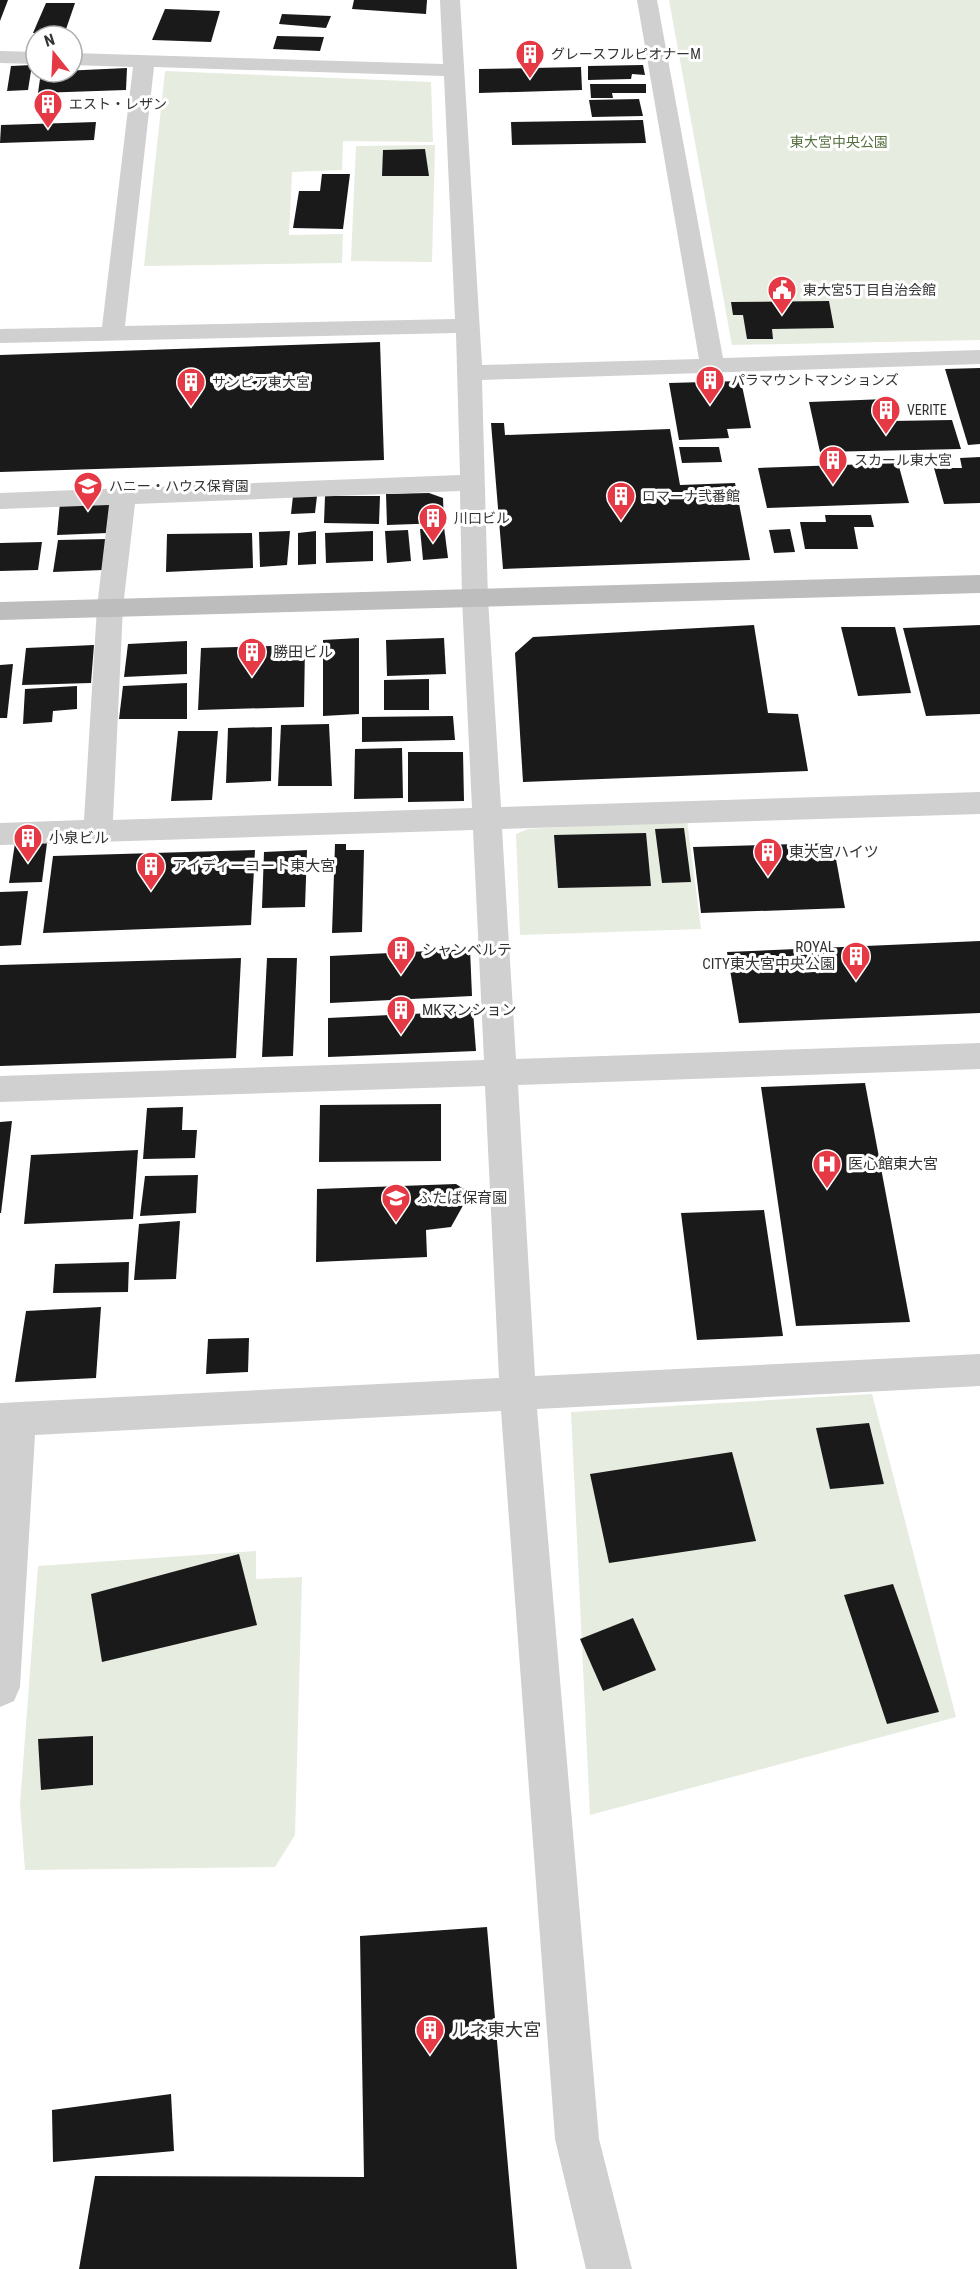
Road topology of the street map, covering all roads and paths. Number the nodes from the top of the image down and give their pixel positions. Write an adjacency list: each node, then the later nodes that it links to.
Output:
1 (450, 0): 7 (street)
2 (647, 0): 12 (street)
3 (0, 57): 4 (street)
4 (24, 58)
5 (84, 60): 6 (street)
6 (144, 62): 7 (street); 9 (street)
7 (455, 70): 8 (street)
8 (467, 326): 9 (street); 13 (street)
9 (113, 332): 10 (street)
10 (0, 336)
11 (980, 357): 12 (street)
12 (712, 365): 13 (street)
13 (470, 373): 14 (street)
14 (473, 483): 15 (street); 18 (street)
15 (123, 496): 16 (street); 19 (street)
16 (0, 501)
17 (980, 584): 18 (street)
18 (475, 599): 19 (street); 22 (street)
19 (110, 607): 20 (street); 23 (street)
20 (0, 610)
21 (980, 803): 22 (street)
22 (487, 819): 23 (street); 26 (street)
23 (98, 831): 24 (street)
24 (0, 834)
25 (980, 1056): 26 (street)
26 (500, 1072): 27 (street); 29 (street)
27 (0, 1089)
28 (980, 1370): 29 (street)
29 (518, 1394): 30 (street); 32 (street)
30 (9, 1420): 31 (street)
31 (0, 1687)
32 (609, 2269)

